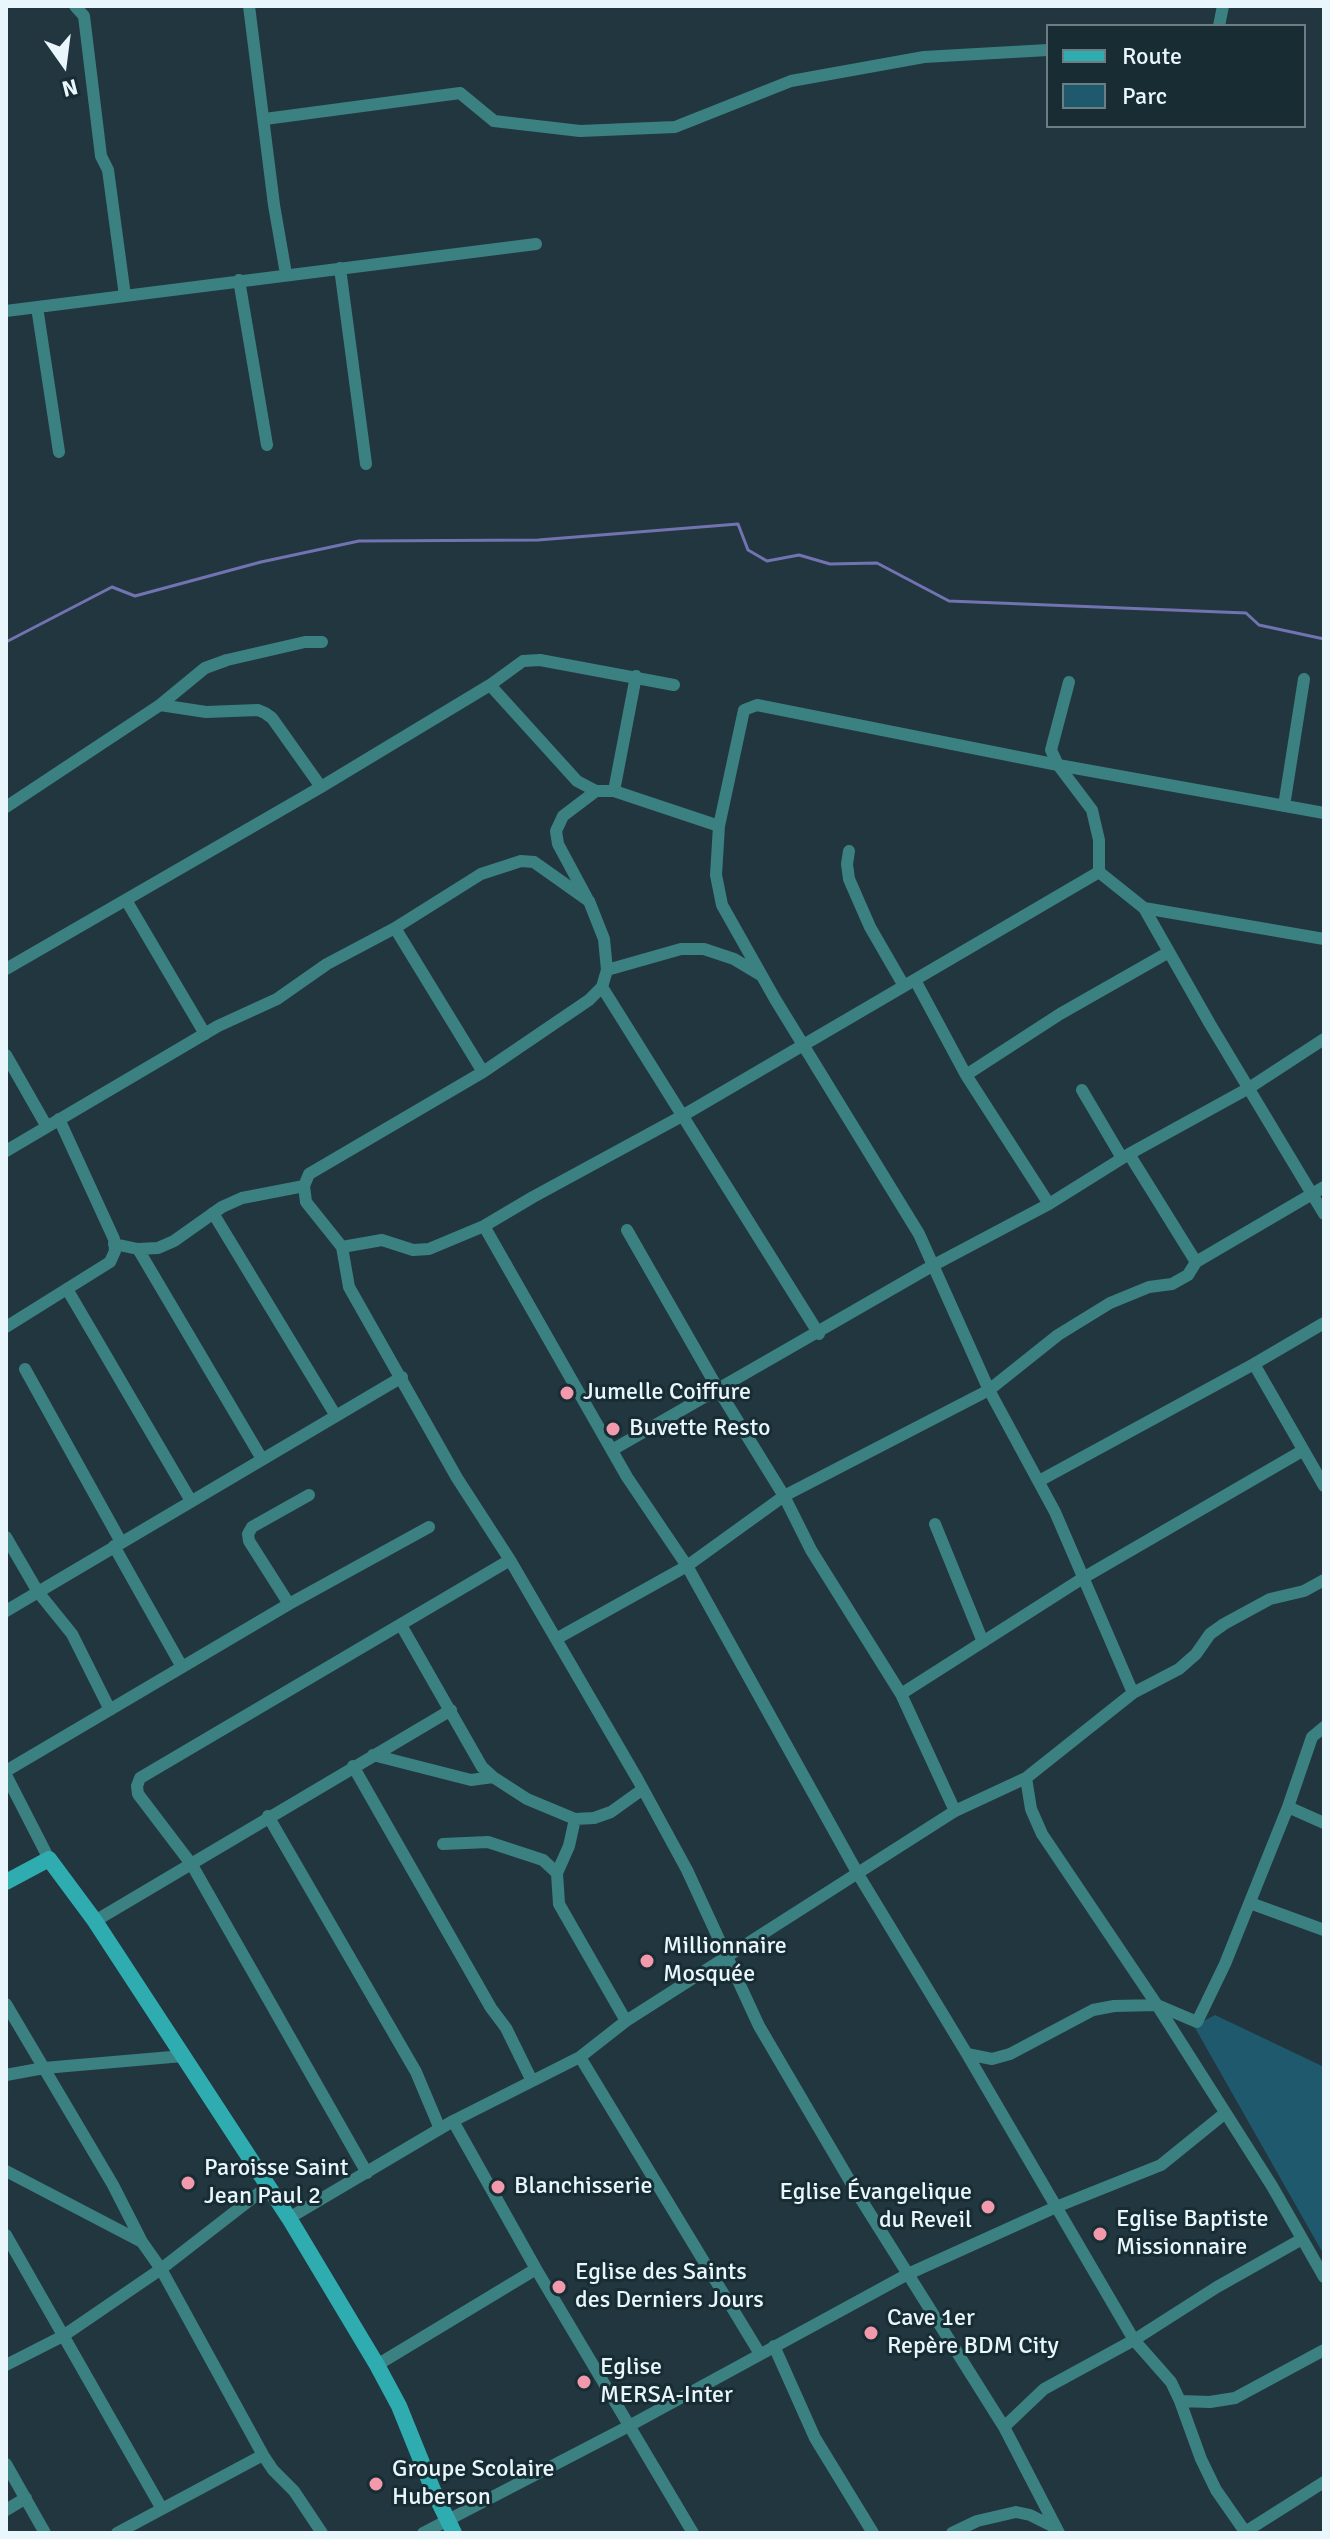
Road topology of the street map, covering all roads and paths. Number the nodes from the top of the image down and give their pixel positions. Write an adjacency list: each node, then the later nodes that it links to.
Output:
1 (75, 6): 9 (street)
2 (249, 6): 4 (street)
3 (1046, 50): 4 (street)
4 (265, 119): 7 (street)
5 (536, 244): 6 (street)
6 (340, 268): 7 (street); 14 (street)
7 (286, 274): 8 (street)
8 (239, 280): 9 (street); 12 (street)
9 (125, 296): 10 (street)
10 (37, 307): 11 (street); 13 (street)
11 (6, 311)
12 (267, 445)
13 (59, 452)
14 (366, 464)
15 (322, 642): 21 (street)
16 (636, 676): 19 (street); 20 (street); 25 (street)
17 (1304, 679): 26 (street)
18 (1069, 682): 22 (street)
19 (490, 685): 23 (street); 24 (street)
20 (674, 685)
21 (160, 705): 23 (street); 27 (street)
22 (1058, 765): 26 (street); 29 (street); 31 (street)
23 (321, 787): 32 (street)
24 (596, 791): 25 (street); 33 (street)
25 (614, 791): 29 (street)
26 (1284, 806): 28 (street)
27 (6, 807)
28 (1324, 813)
29 (719, 826): 40 (street)
30 (849, 851): 41 (street)
31 (1099, 872): 34 (street); 41 (street)
32 (126, 900): 38 (street); 43 (street)
33 (589, 901): 35 (street); 39 (street)
34 (1144, 908): 36 (street); 37 (street)
35 (395, 928): 43 (street); 47 (street)
36 (1324, 939)
37 (1169, 952): 48 (street); 49 (street)
38 (6, 969)
39 (607, 970): 40 (street); 42 (street)
40 (761, 975): 45 (street)
41 (910, 983): 45 (street); 48 (street)
42 (602, 987): 47 (street); 51 (street)
43 (205, 1034): 52 (street)
44 (1324, 1039): 49 (street)
45 (805, 1044): 51 (street); 68 (street)
46 (6, 1055): 53 (street)
47 (483, 1072): 56 (street)
48 (966, 1075): 59 (street)
49 (1249, 1088): 55 (street); 58 (street)
50 (1082, 1090): 55 (street)
51 (682, 1116): 62 (street); 72 (street)
52 (59, 1119): 53 (street); 64 (street)
53 (47, 1127): 54 (street)
54 (6, 1151)
55 (1126, 1156): 59 (street); 67 (street)
56 (304, 1186): 60 (street); 65 (street)
57 (1324, 1187): 58 (street)
58 (1311, 1194): 61 (street); 67 (street)
59 (1049, 1204): 68 (street)
60 (213, 1213): 66 (street); 78 (street)
61 (1324, 1214)
62 (484, 1226): 65 (street); 79 (street)
63 (627, 1230): 76 (street)
64 (114, 1244): 66 (street); 69 (street)
65 (342, 1247): 75 (street)
66 (138, 1249): 81 (street)
67 (1196, 1262): 77 (street)
68 (932, 1266): 72 (street); 77 (street)
69 (67, 1289): 71 (street); 86 (street)
70 (1324, 1323): 73 (street)
71 (6, 1327)
72 (819, 1334): 76 (street)
73 (1254, 1364): 80 (street); 82 (street)
74 (25, 1369): 90 (street)
75 (402, 1377): 78 (street); 91 (street)
76 (718, 1389): 79 (street); 85 (street)
77 (989, 1390): 82 (street); 85 (street)
78 (336, 1416): 81 (street)
79 (612, 1450): 92 (street)
80 (1302, 1451): 83 (street); 93 (street)
81 (262, 1459): 86 (street)
82 (1039, 1481): 93 (street)
83 (1324, 1486)
84 (309, 1495): 96 (street)
85 (784, 1496): 92 (street); 103 (street)
86 (191, 1501): 90 (street)
87 (935, 1524): 100 (street)
88 (429, 1527): 96 (street)
89 (6, 1537): 95 (street)
90 (117, 1544): 95 (street); 101 (street)
91 (510, 1560): 98 (street); 99 (street)
92 (687, 1566): 99 (street); 122 (street)
93 (1083, 1578): 100 (street); 102 (street)
94 (1324, 1580): 102 (street)
95 (38, 1592): 97 (street); 104 (street)
96 (289, 1604): 101 (street)
97 (6, 1611)
98 (401, 1625): 105 (street); 120 (street)
99 (556, 1639): 112 (street)
100 (983, 1642): 103 (street)
101 (182, 1667): 104 (street)
102 (1133, 1693): 111 (street)
103 (901, 1694): 114 (street)
104 (110, 1710): 109 (street)
105 (451, 1710): 107 (street); 110 (street)
106 (1324, 1727): 113 (street)
107 (373, 1755): 108 (street); 110 (street)
108 (353, 1766): 115 (street); 136 (street)
109 (6, 1773): 119 (street)
110 (493, 1777): 116 (street)
111 (1026, 1778): 114 (street); 129 (street)
112 (643, 1789): 116 (street); 127 (street)
113 (1288, 1807): 117 (street); 124 (street)
114 (955, 1811): 122 (street)
115 (268, 1816): 120 (street); 139 (street)
116 (575, 1819): 121 (street)
117 (1324, 1823)
118 (443, 1844): 121 (street)
119 (49, 1859): 123 (street); 125 (street)
120 (192, 1865): 125 (street); 141 (street)
121 (557, 1873): 130 (street)
122 (858, 1874): 127 (street); 131 (street)
123 (6, 1882)
124 (1250, 1903): 126 (street); 129 (street)
125 (95, 1921): 132 (street)
126 (1324, 1930)
127 (727, 1958): 130 (street); 150 (street)
128 (6, 2004): 134 (street)
129 (1157, 2005): 131 (street); 137 (street)
130 (626, 2021): 133 (street)
131 (967, 2054): 143 (street)
132 (183, 2056): 134 (street); 142 (street)
133 (580, 2057): 136 (street); 156 (street)
134 (44, 2068): 135 (street); 147 (street)
135 (6, 2075)
136 (532, 2081): 138 (street)
137 (1224, 2114): 143 (street); 146 (street)
138 (453, 2121): 139 (street); 149 (street)
139 (440, 2129): 141 (street)
140 (6, 2171): 147 (street)
141 (367, 2173): 144 (street)
142 (268, 2186): 144 (street); 148 (street)
143 (1056, 2207): 150 (street); 153 (street)
144 (289, 2218): 158 (street)
145 (6, 2235): 152 (street)
146 (1302, 2239): 151 (street); 153 (street)
147 (142, 2242): 148 (street)
148 (161, 2269): 152 (street); 162 (street)
149 (536, 2269): 158 (street); 160 (street)
150 (908, 2274): 154 (street); 161 (street)
151 (1324, 2277)
152 (63, 2336): 157 (street); 166 (street)
153 (1134, 2340): 159 (street); 161 (street)
154 (774, 2346): 156 (street); 176 (street)
155 (1324, 2350): 159 (street)
156 (760, 2354): 160 (street)
157 (6, 2365)
158 (377, 2365): 168 (street)
159 (1180, 2401): 170 (street)
160 (629, 2426): 168 (street); 175 (street)
161 (1004, 2427): 169 (street)
162 (263, 2455): 166 (street); 173 (street)
163 (6, 2464): 165 (street)
164 (1324, 2482): 170 (street)
165 (26, 2498): 167 (street); 171 (street)
166 (162, 2509): 172 (street)
167 (6, 2510)
168 (451, 2527): 174 (street)
169 (1057, 2530): 177 (street)
170 (1246, 2532)
171 (45, 2533)
172 (117, 2533)
173 (322, 2533)
174 (423, 2533)
175 (693, 2533)
176 (873, 2533)
177 (952, 2533)

